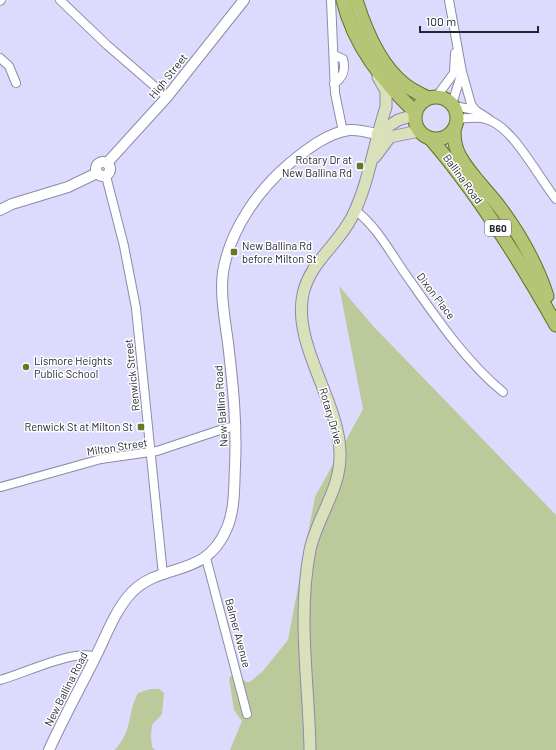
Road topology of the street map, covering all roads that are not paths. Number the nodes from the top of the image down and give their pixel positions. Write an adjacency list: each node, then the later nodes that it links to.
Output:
1 (60, 0): 12 (street)
2 (244, 0): 12 (street, High Street)
3 (331, 0): 19 (street)
4 (343, 0): 9 (main road)
5 (356, 0): 13 (main road)
6 (449, 0): 7 (street)
7 (455, 31): 10 (street); 13 (street)
8 (0, 58): 11 (street)
9 (373, 66): 16 (main road); 20 (main road, Rotary Drive)
10 (462, 72): 14 (street); 15 (street)
11 (16, 83)
12 (167, 97): 24 (street, High Street)
13 (432, 97): 14 (main road); 16 (main road)
14 (453, 105): 15 (street); 18 (main road, B60)
15 (475, 110): 17 (street)
16 (415, 113): 20 (main road); 21 (main road, B60)
17 (490, 120): 18 (street); 25 (street)
18 (456, 124): 21 (main road); 28 (main road, Ballina Road / B60)
19 (343, 132): 20 (street, New Ballina Road); 30 (street, New Ballina Road)
20 (377, 134): 22 (street, New Ballina Road); 23 (main road, Rotary Drive)
21 (424, 135): 22 (main road); 28 (main road, Ballina Road / B60)
22 (390, 137): 23 (main road, Rotary Drive)
23 (368, 170): 27 (main road, Rotary Drive)
24 (102, 174): 26 (street); 31 (street, Renwick Street)
25 (556, 199)
26 (0, 210)
27 (355, 210): 29 (street, Dixon Place); 39 (main road, Rotary Drive)
28 (556, 323)
29 (503, 392)
30 (236, 426): 31 (street, Milton Street); 33 (street, New Ballina Road)
31 (152, 452): 32 (street, Milton Street); 34 (street, Renwick Street)
32 (1, 487)
33 (206, 558): 34 (street, New Ballina Road); 37 (street, Balmer Avenue)
34 (163, 575): 35 (street, New Ballina Road)
35 (96, 656): 36 (street); 38 (street, New Ballina Road)
36 (0, 680)
37 (247, 714)
38 (49, 750)
39 (310, 750)

